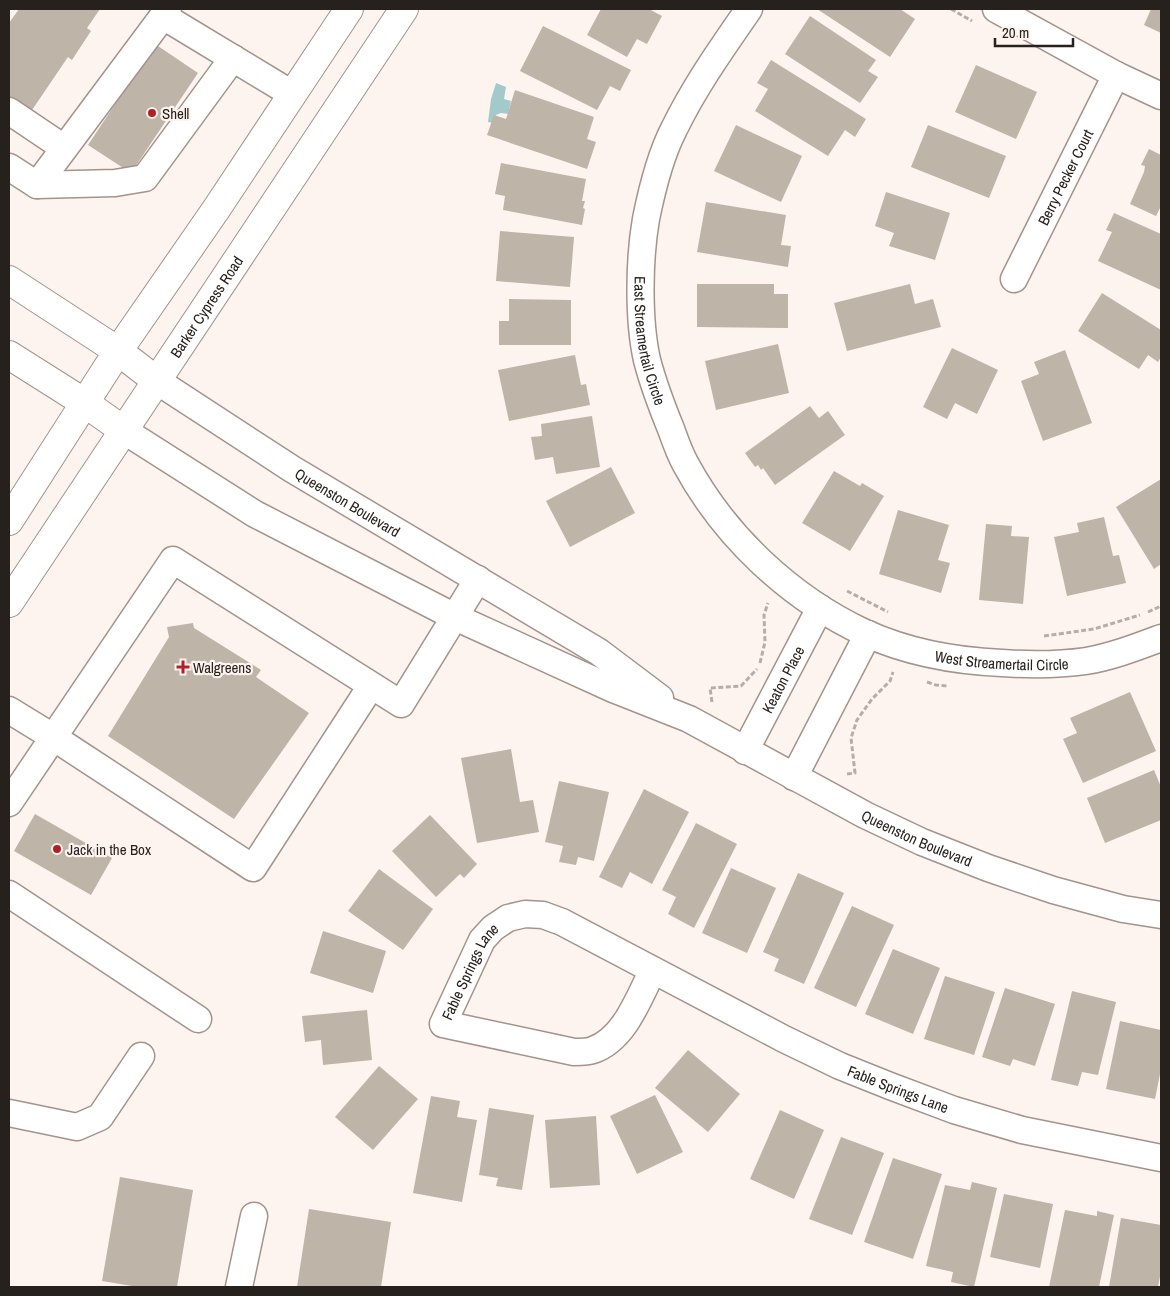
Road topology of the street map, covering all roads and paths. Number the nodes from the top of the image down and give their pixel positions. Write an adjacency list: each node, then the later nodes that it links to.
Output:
1 (349, 9): 8 (main road)
2 (748, 9): 27 (street, East Streamertail Circle)
3 (996, 9): 7 (street)
4 (400, 10): 18 (main road, Barker Cypress Road)
5 (166, 12): 6 (street); 11 (street)
6 (233, 58): 8 (street); 13 (street)
7 (1116, 75): 9 (street); 14 (street, Berry Pecker Court)
8 (292, 94): 16 (main road)
9 (1161, 96)
10 (9, 111): 11 (street)
11 (64, 148): 13 (street)
12 (9, 167): 13 (street)
13 (37, 185)
14 (1014, 279)
15 (9, 280): 16 (main road, Queenston Boulevard)
16 (118, 351): 18 (main road, Queenston Boulevard); 19 (main road)
17 (9, 355): 19 (main road, Queenston Boulevard)
18 (157, 381): 20 (main road, Barker Cypress Road); 22 (street, Queenston Boulevard)
19 (85, 403): 20 (main road, Queenston Boulevard); 21 (main road)
20 (123, 430): 25 (main road, Barker Cypress Road); 29 (street, Queenston Boulevard)
21 (9, 521)
22 (478, 579): 29 (street); 37 (street, Queenston Boulevard)
23 (842, 589): 28 (path)
24 (769, 602): 35 (path)
25 (9, 603)
26 (1161, 606): 31 (path)
27 (820, 608): 30 (street, East Streamertail Circle); 39 (street, Keaton Place)
28 (892, 613)
29 (455, 617): 34 (street); 37 (street, Queenston Boulevard)
30 (857, 629): 32 (street, West Streamertail Circle); 41 (street)
31 (1041, 636)
32 (1161, 638)
33 (894, 669): 40 (path)
34 (371, 686): 38 (street); 38 (street)
35 (710, 688)
36 (9, 710): 38 (street)
37 (689, 720): 39 (street, Queenston Boulevard)
38 (53, 737): 42 (street)
39 (746, 751): 41 (street, Queenston Boulevard)
40 (855, 773)
41 (794, 777): 44 (street, Queenston Boulevard)
42 (9, 803)
43 (9, 894): 46 (street)
44 (1161, 915)
45 (653, 970): 45 (street, Fable Springs Lane); 49 (street, Fable Springs Lane)
46 (198, 1019)
47 (141, 1056): 48 (street)
48 (9, 1113)
49 (1161, 1158)
50 (254, 1216): 51 (street)
51 (240, 1287)

